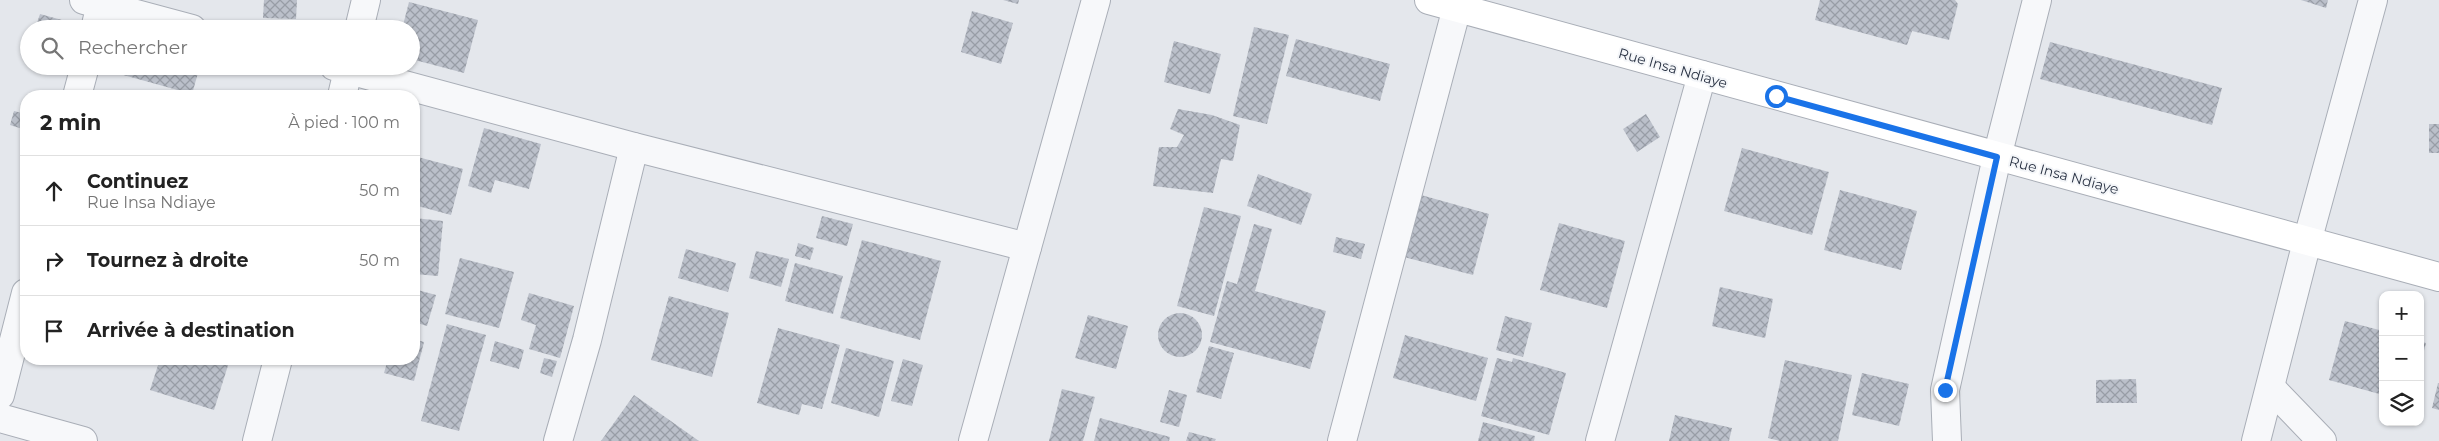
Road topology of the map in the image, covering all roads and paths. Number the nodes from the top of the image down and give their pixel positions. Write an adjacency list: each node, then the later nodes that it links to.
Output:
1 (366, 0): 9 (street)
2 (1096, 0): 19 (street)
3 (1429, 0): 6 (main road, Rue Insa Ndiaye)
4 (2037, 0): 17 (street)
5 (2373, 0): 18 (street)
6 (1457, 4): 13 (main road, Rue Insa Ndiaye); 30 (street)
7 (93, 11): 8 (street)
8 (142, 20)
9 (361, 20)
10 (83, 75): 14 (street)
11 (344, 75): 15 (street)
12 (370, 75): 16 (street)
13 (1702, 75): 17 (main road, Rue Insa Ndiaye); 31 (street)
14 (79, 90)
15 (342, 90)
16 (634, 147): 19 (street); 28 (street)
17 (1997, 157): 18 (main road, Rue Insa Ndiaye); 32 (street)
18 (2307, 242): 20 (main road, Rue Insa Ndiaye); 23 (street)
19 (1027, 247): 29 (street)
20 (2439, 277)
21 (20, 317): 24 (street)
22 (276, 365): 27 (street)
23 (2271, 388): 33 (street); 34 (street)
24 (0, 395)
25 (0, 418): 26 (street)
26 (83, 441)
27 (257, 441)
28 (558, 441)
29 (972, 441)
30 (1342, 441)
31 (1600, 441)
32 (1947, 441)
33 (2256, 441)
34 (2322, 441)

